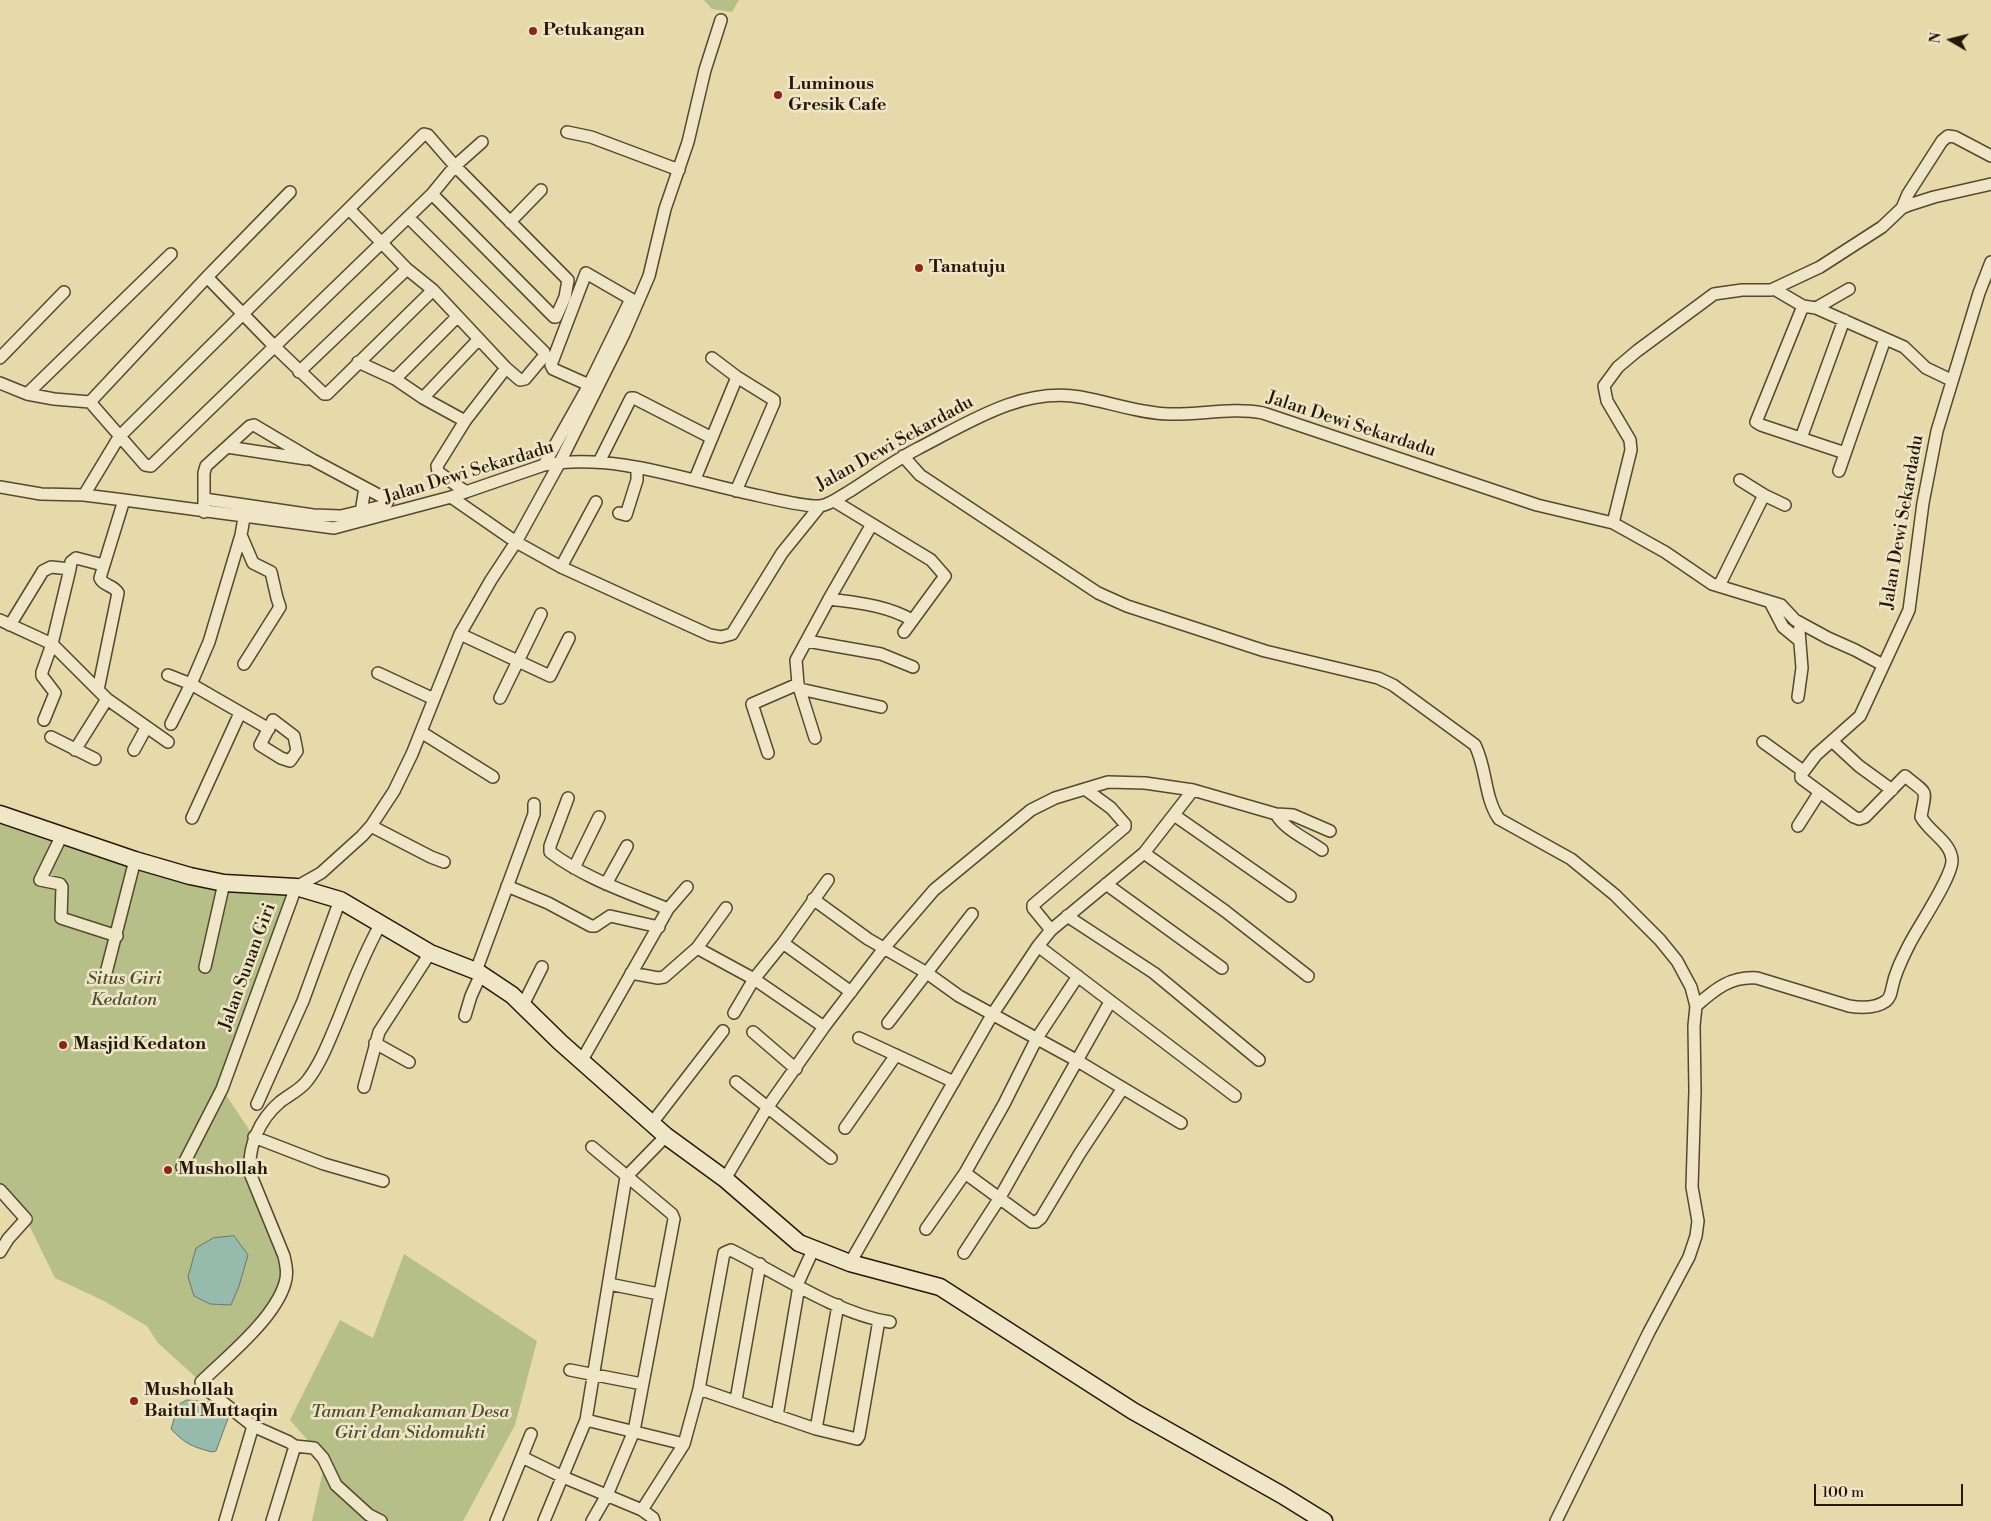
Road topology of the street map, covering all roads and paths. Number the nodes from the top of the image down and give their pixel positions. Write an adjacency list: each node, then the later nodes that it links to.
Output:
1 (721, 20): 6 (street)
2 (567, 132): 6 (street)
3 (482, 142): 5 (street)
4 (1991, 156): 11 (street)
5 (455, 166): 10 (street); 12 (street); 14 (street)
6 (679, 170): 53 (street)
7 (1991, 184): 11 (street)
8 (541, 190): 14 (street)
9 (290, 192): 19 (street)
10 (432, 194): 13 (street); 14 (street)
11 (1902, 208): 20 (street)
12 (350, 209): 15 (street); 26 (street)
13 (408, 217): 15 (street); 35 (street)
14 (510, 222)
15 (382, 242): 18 (street); 31 (street)
16 (171, 254): 42 (street)
17 (1991, 262): 39 (street, Jalan Dewi Sekardadu)
18 (407, 268): 22 (street); 36 (street)
19 (207, 277): 26 (street); 44 (street)
20 (1774, 289): 24 (street); 77 (street)
21 (1849, 289): 25 (street)
22 (432, 290): 27 (street); 34 (street)
23 (64, 292): 32 (street)
24 (1802, 306): 25 (street); 48 (street)
25 (1816, 308): 28 (street)
26 (243, 314): 31 (street); 46 (street)
27 (457, 317): 30 (street); 38 (street)
28 (1844, 320): 29 (street); 48 (street)
29 (1885, 339): 39 (street); 50 (street)
30 (478, 340): 35 (street); 43 (street)
31 (275, 348): 36 (street); 46 (street)
32 (0, 358)
33 (712, 358): 37 (street)
34 (358, 362): 36 (street); 38 (street)
35 (506, 368): 45 (street)
36 (299, 372)
37 (737, 377): 47 (street); 63 (street)
38 (395, 379): 43 (street)
39 (1951, 380): 99 (street, Jalan Dewi Sekardadu)
40 (0, 384): 42 (street)
41 (589, 385): 41 (street); 55 (street)
42 (26, 394): 44 (street)
43 (423, 398): 45 (street)
44 (90, 402): 46 (street)
45 (465, 422): 62 (street)
46 (120, 437): 64 (street)
47 (712, 438): 54 (street); 58 (street)
48 (1801, 438): 50 (street)
49 (227, 447): 52 (street); 52 (street); 67 (street)
50 (1845, 453): 57 (street)
51 (902, 456): 69 (street, Jalan Dewi Sekardadu); 77 (street, Jalan Dewi Sekardadu); 185 (street)
52 (313, 460): 61 (street)
53 (560, 462): 54 (street, Jalan Dewi Sekardadu); 55 (street, Jalan Dewi Sekardadu); 80 (street)
54 (600, 462): 56 (street, Jalan Dewi Sekardadu)
55 (544, 465): 62 (street, Jalan Dewi Sekardadu)
56 (638, 468): 58 (street, Jalan Dewi Sekardadu); 75 (street)
57 (1839, 471)
58 (696, 479): 63 (street, Jalan Dewi Sekardadu)
59 (1740, 480): 65 (street)
60 (0, 487): 64 (street, Jalan Dewi Sekardadu)
61 (365, 488): 74 (street); 74 (street)
62 (466, 492): 66 (street, Jalan Dewi Sekardadu)
63 (736, 492): 72 (street, Jalan Dewi Sekardadu)
64 (84, 496): 68 (street, Jalan Dewi Sekardadu)
65 (1764, 496): 71 (street); 84 (street)
66 (451, 498): 76 (street, Jalan Dewi Sekardadu); 80 (street)
67 (204, 499): 73 (street); 74 (street)
68 (124, 500): 73 (street, Jalan Dewi Sekardadu); 81 (street)
69 (834, 501): 72 (street, Jalan Dewi Sekardadu); 78 (street)
70 (596, 502): 82 (street)
71 (1785, 505)
72 (820, 506): 82 (street)
73 (204, 512): 76 (street, Jalan Dewi Sekardadu)
74 (360, 512)
75 (619, 513)
76 (244, 518): 79 (street)
77 (1613, 523): 84 (street, Jalan Dewi Sekardadu)
78 (872, 524): 85 (street); 88 (street)
79 (241, 535): 98 (street); 103 (street)
80 (516, 542): 82 (street); 92 (street)
81 (103, 565): 83 (street); 105 (street)
82 (561, 567)
83 (70, 568): 89 (street); 96 (street)
84 (1719, 586): 86 (street, Jalan Dewi Sekardadu)
85 (829, 599): 88 (street); 94 (street)
86 (1770, 602): 90 (street, Jalan Dewi Sekardadu); 95 (street)
87 (541, 614): 97 (street)
88 (912, 620): 91 (street)
89 (5, 623): 96 (street)
90 (1801, 623): 95 (street); 99 (street, Jalan Dewi Sekardadu)
91 (904, 632)
92 (460, 634): 97 (street); 109 (street)
93 (568, 638): 97 (street)
94 (807, 641): 100 (street); 104 (street)
95 (1800, 641): 106 (street)
96 (52, 644): 105 (street); 112 (street)
97 (518, 660): 107 (street)
98 (244, 664)
99 (1883, 665): 119 (street)
100 (913, 667)
101 (378, 673): 109 (street)
102 (168, 675): 103 (street)
103 (191, 684): 111 (street); 113 (street)
104 (799, 686): 110 (street); 118 (street); 124 (street)
105 (98, 690): 108 (street)
106 (1798, 697)
107 (500, 698)
108 (107, 699): 114 (street); 122 (street)
109 (434, 700): 116 (street)
110 (881, 707)
111 (240, 713): 115 (street); 138 (street)
112 (44, 720)
113 (171, 724)
114 (146, 728): 120 (street); 123 (street)
115 (269, 729)
116 (421, 732): 127 (street); 139 (street)
117 (51, 737): 122 (street)
118 (815, 738)
119 (1832, 741): 126 (street); 130 (street)
120 (168, 742)
121 (1763, 742): 126 (street)
122 (75, 750): 125 (street)
123 (134, 750)
124 (768, 753)
125 (95, 759)
126 (1803, 771): 131 (street)
127 (493, 776)
128 (1085, 789): 129 (street); 165 (street); 169 (street)
129 (1193, 790): 135 (street); 136 (street)
130 (1892, 790): 131 (street); 185 (street)
131 (1819, 793): 140 (street)
132 (568, 798): 148 (street)
133 (534, 804): 153 (street)
134 (0, 814): 142 (street)
135 (1276, 814): 141 (street); 144 (street)
136 (1174, 815): 145 (street); 156 (street)
137 (599, 817): 148 (street)
138 (192, 818)
139 (371, 826): 147 (street); 155 (street)
140 (1798, 826)
141 (1330, 831)
142 (62, 835): 146 (street); 166 (street)
143 (627, 846): 151 (street)
144 (1322, 850)
145 (1144, 853): 152 (street); 180 (street)
146 (136, 860): 150 (street); 166 (street)
147 (444, 862)
148 (574, 868): 151 (street)
149 (828, 880): 157 (street)
150 (224, 883): 155 (street); 172 (street)
151 (606, 884): 160 (street)
152 (1106, 884): 162 (street); 174 (street)
153 (507, 886): 164 (street); 177 (street)
154 (687, 887): 160 (street)
155 (296, 888): 158 (street); 216 (street, Jalan Sunan Giri)
156 (1290, 896)
157 (813, 899): 167 (street); 169 (street)
158 (340, 900): 163 (street); 207 (street)
159 (726, 908): 170 (street)
160 (668, 909): 164 (street)
161 (972, 914): 176 (street)
162 (1068, 916): 165 (street); 199 (street)
163 (381, 923): 171 (street); 213 (street)
164 (659, 927): 178 (street)
165 (1051, 930): 168 (street)
166 (116, 936): 175 (street)
167 (783, 943): 181 (street); 182 (street)
168 (1038, 946): 179 (street); 187 (street)
169 (885, 947): 176 (street); 182 (street)
170 (697, 948): 178 (street); 181 (street)
171 (430, 953): 177 (street); 195 (street)
172 (205, 967)
173 (542, 967): 184 (street)
174 (1222, 968)
175 (106, 972)
176 (927, 972): 187 (street); 189 (street)
177 (478, 973): 184 (street); 188 (street)
178 (631, 973): 197 (street)
179 (1078, 976): 183 (street); 194 (street)
180 (1308, 976)
181 (754, 979): 186 (street); 190 (street)
182 (851, 992): 190 (street)
183 (1110, 1002): 198 (street); 206 (street)
184 (523, 1005): 197 (street)
185 (1696, 1006): 259 (street)
186 (734, 1013)
187 (992, 1014): 194 (street); 203 (street)
188 (465, 1016)
189 (888, 1023)
190 (824, 1027): 201 (street)
191 (723, 1030): 209 (street)
192 (753, 1032): 201 (street)
193 (859, 1038): 196 (street)
194 (1038, 1038): 198 (street); 217 (street)
195 (375, 1043): 200 (street); 204 (street)
196 (896, 1055): 203 (street); 211 (street)
197 (582, 1060): 209 (street)
198 (1076, 1060): 205 (street); 222 (street)
199 (1260, 1060)
200 (409, 1062)
201 (796, 1069): 208 (street)
202 (736, 1082): 208 (street)
203 (954, 1082): 228 (street)
204 (364, 1087)
205 (1123, 1088): 210 (street); 222 (street)
206 (1235, 1096)
207 (257, 1104)
208 (767, 1108): 215 (street); 219 (street)
209 (652, 1122): 212 (street)
210 (1181, 1123)
211 (845, 1128)
212 (666, 1136): 218 (street); 219 (street)
213 (254, 1137): 220 (street); 241 (street)
214 (592, 1146): 218 (street)
215 (831, 1158)
216 (182, 1167)
217 (965, 1173): 222 (street); 223 (street)
218 (626, 1177): 230 (street); 232 (street)
219 (725, 1179): 225 (street)
220 (383, 1181)
221 (0, 1190): 224 (street)
222 (999, 1199): 227 (street)
223 (926, 1230)
224 (4, 1238): 226 (street)
225 (813, 1250): 228 (street); 231 (street)
226 (0, 1252)
227 (964, 1253)
228 (850, 1263): 258 (street)
229 (760, 1264): 231 (street); 237 (street); 238 (street)
230 (609, 1284): 232 (street); 235 (street)
231 (798, 1285): 233 (street); 239 (street)
232 (659, 1294): 236 (street)
233 (838, 1305): 242 (street); 242 (street)
234 (570, 1370): 235 (street)
235 (593, 1375): 236 (street); 240 (street)
236 (642, 1384): 243 (street)
237 (699, 1389): 238 (street); 245 (street)
238 (736, 1400): 239 (street)
239 (777, 1416): 242 (street)
240 (586, 1420): 243 (street); 248 (street)
241 (253, 1426): 246 (street); 251 (street)
242 (816, 1429)
243 (634, 1431): 245 (street); 249 (street)
244 (532, 1434): 247 (street)
245 (684, 1444): 250 (street)
246 (295, 1446): 252 (street); 253 (street)
247 (522, 1457): 248 (street); 254 (street)
248 (563, 1477): 249 (street); 255 (street)
249 (607, 1495): 250 (street); 256 (street)
250 (642, 1510): 257 (street)
251 (225, 1521)
252 (272, 1521)
253 (380, 1521)
254 (496, 1521)
255 (544, 1521)
256 (592, 1521)
257 (654, 1521)
258 (1324, 1521)
259 (1556, 1521)

